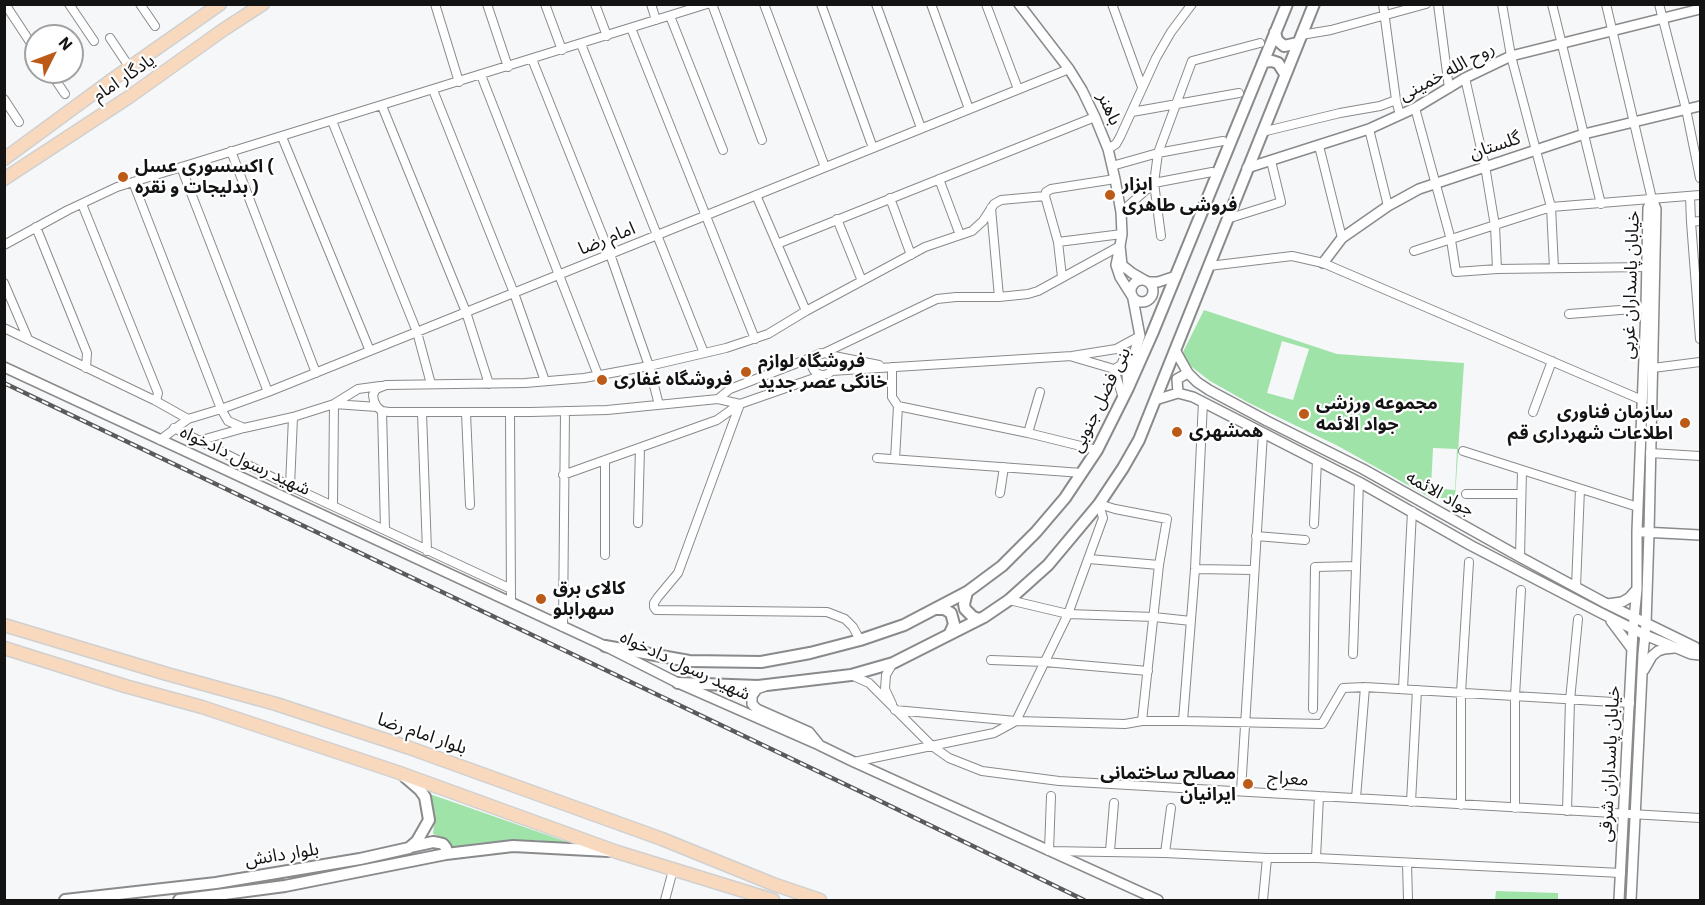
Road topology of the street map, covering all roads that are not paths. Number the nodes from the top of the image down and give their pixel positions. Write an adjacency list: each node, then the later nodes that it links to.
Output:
1 (5, 4): 39 (street)
2 (69, 4): 44 (street)
3 (140, 4): 34 (street)
4 (263, 4): 36 (main road, یادگار امام)
5 (435, 4): 59 (street)
6 (487, 4): 53 (street)
7 (545, 4): 48 (street)
8 (595, 4): 40 (street)
9 (651, 4): 33 (street)
10 (709, 4): 30 (street); 86 (street)
11 (764, 4): 100 (street)
12 (821, 4): 89 (street)
13 (876, 4): 81 (street)
14 (931, 4): 73 (street)
15 (986, 4): 63 (street)
16 (1112, 4): 61 (street)
17 (1192, 4): 61 (street)
18 (1287, 4): 37 (main road, بنی فضل جنوبی)
19 (1314, 4): 42 (main road)
20 (1383, 4): 31 (street)
21 (1426, 4): 31 (street)
22 (1438, 4): 62 (street)
23 (1502, 4): 50 (street)
24 (1552, 4): 47 (street)
25 (1606, 4): 38 (street)
26 (1659, 4): 32 (street)
27 (1023, 5): 55 (street, باهنر)
28 (217, 7): 36 (main road); 43 (main road, یادگار امام)
29 (1701, 9): 32 (street, روح الله خمینی)
30 (670, 16): 33 (street); 91 (street)
31 (1384, 16): 42 (street); 68 (street)
32 (1663, 19): 38 (street, روح الله خمینی); 74 (street)
33 (656, 20): 35 (street)
34 (155, 26)
35 (631, 28): 40 (street); 122 (street)
36 (223, 30): 49 (main road, یادگار امام)
37 (1275, 32): 42 (main road); 52 (main road, بنی فضل جنوبی)
38 (1612, 32): 47 (street, روح الله خمینی); 79 (street)
39 (24, 33)
40 (607, 36): 46 (street)
41 (110, 38): 54 (street)
42 (1299, 39): 56 (main road)
43 (171, 40): 49 (main road); 54 (main road, یادگار امام)
44 (94, 41)
45 (1260, 43): 69 (street)
46 (581, 44): 48 (street); 130 (street)
47 (1561, 44): 50 (street, روح الله خمینی); 84 (street)
48 (562, 50): 51 (street)
49 (189, 56): 106 (main road, یادگار امام)
50 (1511, 56): 58 (street, روح الله خمینی); 92 (street)
51 (532, 59): 53 (street); 140 (street)
52 (1263, 62): 56 (main road); 148 (main road, بنی فضل جنوبی)
53 (508, 67): 57 (street)
54 (130, 68): 95 (main road, یادگار امام)
55 (1069, 69): 63 (street, امام رضا); 77 (street, باهنر)
56 (1285, 74): 83 (main road)
57 (481, 75): 59 (street); 147 (street)
58 (1465, 78): 62 (street, روح الله خمینی); 98 (street)
59 (459, 82): 64 (street)
60 (58, 84): 66 (street)
61 (1142, 87): 75 (street)
62 (1449, 88): 72 (street, روح الله خمینی)
63 (1018, 89): 73 (street, امام رضا)
64 (433, 90): 70 (street); 153 (street)
65 (1239, 93): 69 (street)
66 (65, 94)
67 (4, 99): 80 (street)
68 (1396, 100): 76 (street); 83 (street)
69 (1176, 105): 75 (street); 94 (street)
70 (382, 106): 78 (street); 158 (street)
71 (1701, 106): 74 (street, گلستان)
72 (1415, 108): 76 (street, روح الله خمینی); 109 (street)
73 (969, 109): 81 (street, امام رضا)
74 (1686, 110): 79 (street, گلستان); 103 (street)
75 (1132, 112): 90 (street)
76 (1400, 115): 82 (street, روح الله خمینی)
77 (1095, 117): 90 (street, باهنر); 104 (street)
78 (332, 121): 85 (street); 161 (street)
79 (1634, 121): 84 (street, گلستان); 115 (street)
80 (19, 122)
81 (921, 128): 89 (street, امام رضا)
82 (1369, 129): 88 (street, روح الله خمینی); 118 (street)
83 (1262, 132): 101 (main road)
84 (1584, 134): 92 (street, گلستان); 117 (street)
85 (282, 137): 93 (street); 168 (street)
86 (762, 140)
87 (1223, 141): 94 (street)
88 (1319, 146): 96 (street, روح الله خمینی); 133 (street)
89 (873, 148): 100 (street, امام رضا)
90 (1108, 149): 97 (street, باهنر)
91 (723, 150)
92 (1535, 150): 98 (street, گلستان); 119 (street)
93 (231, 151): 99 (street); 181 (street)
94 (1158, 153): 97 (street); 108 (street)
95 (4, 159)
96 (1272, 160): 101 (street, روح الله خمینی); 124 (street)
97 (1112, 166): 105 (street, باهنر)
98 (1485, 166): 109 (street, گلستان); 127 (street)
99 (181, 167): 107 (street); 189 (street)
100 (825, 167): 110 (street, امام رضا)
101 (1247, 168): 124 (main road)
102 (1212, 172): 108 (street)
103 (1701, 178)
104 (939, 179): 114 (street); 131 (street)
105 (1115, 179): 112 (street); 121 (street, باهنر)
106 (4, 180)
107 (133, 182): 116 (street); 202 (street)
108 (1154, 183): 121 (street); 132 (street)
109 (1436, 183): 118 (street, گلستان); 134 (street)
110 (756, 195): 122 (street, امام رضا); 136 (street)
111 (1701, 195): 113 (street)
112 (1045, 196): 120 (street); 135 (street)
113 (1690, 196): 115 (street); 126 (street)
114 (890, 198): 123 (street); 141 (street)
115 (1652, 199): 117 (street); 144 (street, خیابان پاسداران غربی); 178 (street, خیابان پاسداران غربی)
116 (82, 204): 128 (street); 196 (street)
117 (1601, 204): 119 (street)
118 (1388, 206): 133 (street, گلستان)
119 (1551, 207): 127 (street); 145 (street)
120 (991, 208): 131 (street); 154 (street)
121 (1121, 212): 129 (street, باهنر)
122 (705, 215): 130 (street, امام رضا); 164 (street)
123 (837, 219): 136 (street); 150 (street)
124 (1227, 219): 143 (main road)
125 (1701, 221): 126 (street)
126 (1691, 222): 165 (street)
127 (1495, 226): 134 (street); 146 (street)
128 (36, 227): 137 (street); 177 (street)
129 (1122, 234): 135 (street); 138 (street, باهنر)
130 (658, 235): 140 (street, امام رضا); 169 (street)
131 (960, 235): 141 (street)
132 (1161, 236)
133 (1342, 238): 142 (street, گلستان)
134 (1451, 240): 139 (street); 146 (street)
135 (1058, 242): 149 (street)
136 (777, 244): 157 (street)
137 (4, 245)
138 (1120, 246): 149 (street); 151 (street); 155 (street, باهنر)
139 (1414, 251)
140 (610, 254): 147 (street, امام رضا); 174 (street)
141 (911, 255): 150 (street)
142 (1323, 263): 143 (street); 172 (street)
143 (1209, 266): 167 (main road)
144 (1647, 267): 145 (street); 156 (street, خیابان پاسداران غربی)
145 (1554, 268): 146 (street)
146 (1497, 269)
147 (559, 274): 153 (street, امام رضا); 183 (street)
148 (1176, 276): 151 (street); 191 (main road, بنی فضل جنوبی)
149 (1062, 277): 154 (street)
150 (862, 280): 157 (street)
151 (1147, 281): 155 (street); 155 (street)
152 (4, 284): 163 (street)
153 (514, 293): 158 (street, امام رضا); 185 (street)
154 (999, 297): 170 (street)
155 (1133, 298): 162 (street, باهنر)
156 (1646, 308): 159 (street); 195 (street, خیابان پاسداران غربی)
157 (806, 311): 164 (street)
158 (466, 312): 161 (street, امام رضا); 187 (street)
159 (1569, 314)
160 (4, 328): 163 (street)
161 (417, 332): 168 (street, امام رضا); 186 (street)
162 (1140, 336): 166 (street); 191 (street, باهنر)
163 (28, 339): 177 (street)
164 (754, 339): 169 (street)
165 (1701, 339)
166 (1116, 349): 171 (street); 179 (street)
167 (1174, 350): 182 (street, جواد الائمه); 194 (main road)
168 (370, 351): 181 (street, امام رضا)
169 (704, 353): 174 (street)
170 (823, 354): 176 (street); 180 (street); 184 (street); 193 (street)
171 (1072, 356): 176 (street); 179 (street)
172 (1552, 361): 195 (street); 206 (street)
173 (1701, 362): 178 (street)
174 (649, 366): 183 (street); 200 (street)
175 (4, 367): 215 (street, شهید رسول دادخواه)
176 (892, 367): 180 (street); 201 (street)
177 (86, 368): 196 (street)
178 (1653, 368): 220 (street, خیابان پاسداران غربی)
179 (1114, 369): 191 (street)
180 (831, 372): 184 (street)
181 (316, 373): 189 (street, امام رضا)
182 (1188, 373): 192 (street); 251 (street, جواد الائمه)
183 (598, 375): 185 (street)
184 (823, 375): 199 (street)
185 (544, 381): 187 (street)
186 (431, 384): 187 (street); 188 (street)
187 (489, 384)
188 (386, 385): 198 (street); 203 (street)
189 (268, 392): 202 (street, امام رضا)
190 (1040, 392): 213 (street)
191 (1126, 393): 218 (main road, بنی فضل جنوبی)
192 (1178, 393): 194 (street); 197 (street, جواد الائمه)
193 (718, 399): 199 (street); 200 (street)
194 (1155, 400): 236 (main road)
195 (1642, 400): 239 (street, خیابان پاسداران غربی)
196 (156, 401): 210 (street)
197 (1203, 402): 214 (street, جواد الائمه); 256 (street)
198 (334, 404): 203 (street); 209 (street); 238 (street)
199 (740, 404): 217 (street); 279 (street)
200 (659, 405): 204 (street)
201 (898, 406): 213 (street); 223 (street)
202 (221, 409): 210 (street, امام رضا); 212 (street)
203 (379, 409): 207 (street); 243 (street)
204 (565, 411): 205 (street); 229 (street)
205 (510, 412): 208 (street); 259 (street)
206 (1533, 412)
207 (422, 413): 208 (street); 249 (street)
208 (466, 413): 237 (street)
209 (293, 417): 212 (street); 231 (street)
210 (188, 419): 211 (street, امام رضا)
211 (174, 428): 215 (street, امام رضا); 216 (street)
212 (244, 428): 216 (street)
213 (1028, 433): 218 (street)
214 (1263, 433): 225 (street, جواد الائمه); 246 (street)
215 (160, 440): 264 (street, شهید رسول دادخواه)
216 (198, 441): 231 (street)
217 (640, 448): 224 (street); 241 (street)
218 (1098, 450): 228 (main road, بنی فضل جنوبی)
219 (1463, 451): 227 (street)
220 (1650, 453): 221 (street); 245 (street, خیابان پاسداران غربی)
221 (1701, 456)
222 (877, 458): 223 (street)
223 (895, 459): 226 (street)
224 (605, 460): 229 (street); 250 (street)
225 (1317, 460): 230 (street, جواد الائمه); 242 (street)
226 (1004, 467): 228 (street); 233 (street)
227 (1522, 470): 232 (street); 235 (street)
228 (1082, 473): 262 (main road, بنی فضل جنوبی)
229 (563, 475): 276 (street)
230 (1359, 482): 240 (street, جواد الائمه); 255 (street)
231 (290, 486): 238 (street)
232 (1580, 489): 239 (street); 258 (street)
233 (1000, 493)
234 (1466, 494): 235 (street)
235 (1521, 494): 251 (street)
236 (1099, 504): 252 (street); 254 (street); 263 (main road)
237 (470, 505)
238 (333, 506): 243 (street)
239 (1638, 507): 244 (street, خیابان پاسداران غربی)
240 (1412, 511): 268 (street, جواد الائمه); 297 (street)
241 (638, 523)
242 (1314, 524)
243 (385, 530): 249 (street)
244 (1637, 531): 245 (street); 260 (street, خیابان پاسداران غربی)
245 (1648, 532): 247 (street); 274 (street, خیابان پاسداران غربی)
246 (1257, 536): 248 (street); 257 (street)
247 (1701, 536)
248 (1305, 540)
249 (428, 551): 259 (street)
250 (605, 555)
251 (1520, 558): 258 (street, جواد الائمه)
252 (1089, 559): 254 (street); 267 (street)
253 (1469, 562): 300 (street)
254 (1159, 565): 269 (street)
255 (1356, 566): 284 (street); 305 (street)
256 (1195, 568): 257 (street); 272 (street)
257 (1254, 570): 310 (street)
258 (1576, 587): 265 (street, جواد الائمه)
259 (511, 589): 264 (street)
260 (1637, 589): 265 (street); 273 (street, خیابان پاسداران غربی)
261 (1521, 590): 301 (street)
262 (967, 592): 266 (main road, بنی فضل جنوبی); 270 (main road)
263 (1009, 600): 267 (street); 270 (main road)
264 (511, 603): 276 (street, شهید رسول دادخواه)
265 (1606, 604): 273 (street, جواد الائمه)
266 (937, 609): 277 (main road); 279 (main road, بنی فضل جنوبی)
267 (1068, 614): 269 (street); 287 (street)
268 (1608, 616): 273 (street, جواد الائمه); 283 (street)
269 (1154, 617): 272 (street); 290 (street)
270 (979, 619): 277 (main road)
271 (1578, 619): 302 (street)
272 (1191, 621): 308 (street)
273 (1634, 624): 274 (street, جواد الائمه); 278 (street, جواد الائمه); 283 (street, خیابان پاسداران شرقی)
274 (1646, 624): 278 (street, خیابان پاسداران غربی); 285 (street, جواد الائمه)
275 (4, 625): 289 (main road, بلوار امام رضا)
276 (563, 627): 280 (street, شهید رسول دادخواه)
277 (950, 633): 288 (main road)
278 (1645, 635): 282 (street, جواد الائمه); 292 (street, خیابان پاسداران شرقی)
279 (860, 640): 280 (main road, بنی فضل جنوبی)
280 (605, 646): 294 (street, شهید رسول دادخواه)
281 (4, 648): 299 (main road)
282 (1678, 648): 285 (street, جواد الائمه); 292 (street)
283 (1632, 649): 303 (street, خیابان پاسداران شرقی)
284 (1353, 654)
285 (1701, 654)
286 (991, 660): 287 (street)
287 (1045, 662): 290 (street); 309 (street)
288 (893, 663): 291 (main road); 306 (street, معراج)
289 (131, 664): 293 (main road, بلوار امام رضا); 299 (main road)
290 (1148, 671): 307 (street)
291 (851, 675): 295 (main road); 306 (street, معراج)
292 (1642, 678): 326 (street, خیابان پاسداران شرقی)
293 (186, 680): 304 (main road); 343 (main road, بلوار امام رضا)
294 (678, 682): 295 (main road); 311 (street, شهید رسول دادخواه)
295 (770, 685): 311 (street)
296 (1365, 687): 297 (street); 310 (street); 318 (street)
297 (1403, 689): 298 (street)
298 (1417, 690): 300 (street); 319 (street)
299 (145, 692): 304 (main road)
300 (1461, 693): 301 (street); 321 (street)
301 (1515, 696): 302 (street); 323 (street)
302 (1570, 700): 303 (street); 324 (street)
303 (1630, 703): 325 (street, خیابان پاسداران شرقی)
304 (202, 707): 314 (main road)
305 (1313, 709)
306 (896, 710): 309 (street); 312 (street, معراج)
307 (1142, 721): 308 (street); 309 (street)
308 (1183, 721): 310 (street)
309 (1016, 722): 312 (street)
310 (1245, 723): 315 (street)
311 (819, 745): 313 (street, شهید رسول دادخواه)
312 (932, 746): 313 (street); 315 (street, معراج)
313 (854, 762): 329 (street, شهید رسول دادخواه)
314 (397, 772): 328 (main road); 331 (main road)
315 (1241, 791): 317 (street, معراج)
316 (1051, 796): 329 (street)
317 (1319, 796): 318 (street, معراج); 335 (street)
318 (1356, 798): 319 (street, معراج)
319 (1411, 802): 321 (street, معراج)
320 (1114, 803): 330 (street)
321 (1461, 805): 323 (street, معراج)
322 (1171, 808): 332 (street)
323 (1515, 808): 324 (street, معراج)
324 (1567, 811): 325 (street, معراج)
325 (1624, 814): 326 (street, معراج); 338 (street, خیابان پاسداران شرقی)
326 (1635, 814): 327 (street, معراج); 348 (street, خیابان پاسداران شرقی)
327 (1701, 818)
328 (409, 848): 333 (main road, بلوار دانش); 339 (main road, بلوار دانش)
329 (1049, 851): 330 (street); 344 (street, شهید رسول دادخواه)
330 (1110, 851): 332 (street)
331 (617, 852): 333 (main road, بلوار دانش); 337 (main road)
332 (1165, 853): 334 (street)
333 (446, 854): 340 (main road, بلوار دانش)
334 (1267, 858): 335 (street); 345 (street)
335 (1316, 858): 336 (street)
336 (1407, 863): 338 (street); 346 (street)
337 (673, 870): 341 (street); 342 (main road)
338 (1621, 873): 347 (street, خیابان پاسداران شرقی)
339 (65, 900)
340 (178, 900)
341 (665, 900)
342 (773, 900)
343 (820, 900)
344 (1158, 900)
345 (1263, 900)
346 (1408, 900)
347 (1619, 900)
348 (1631, 900)

